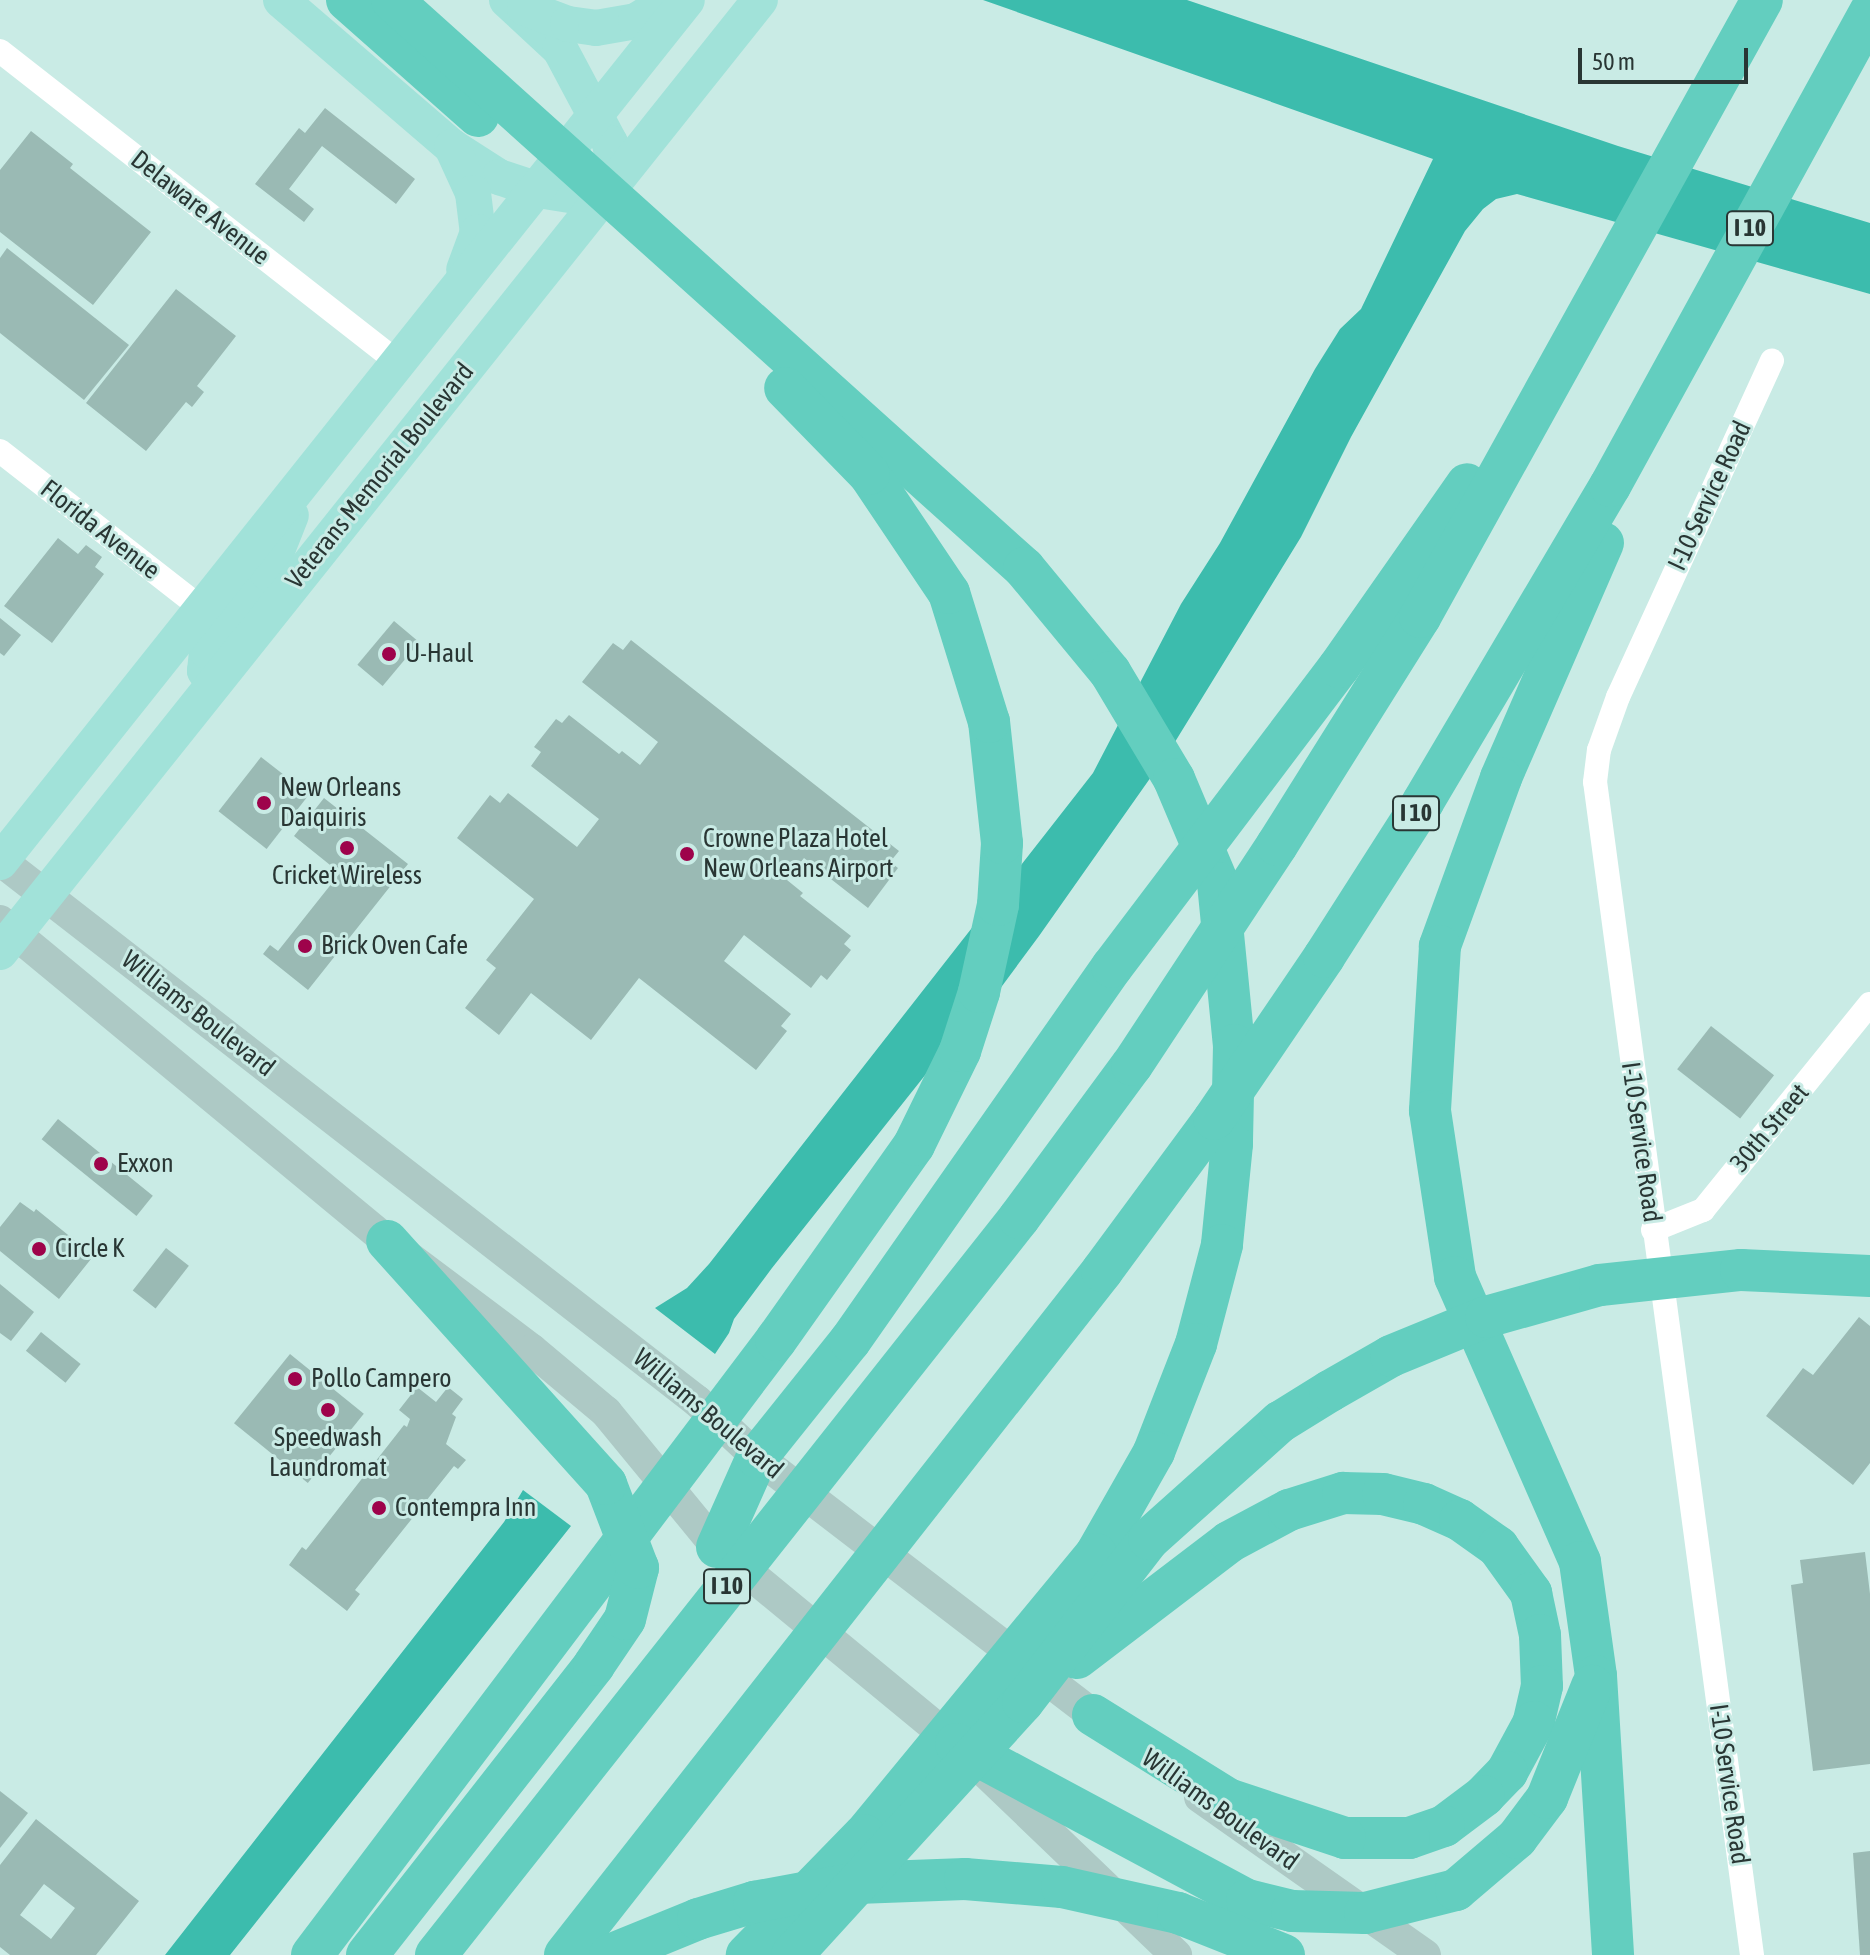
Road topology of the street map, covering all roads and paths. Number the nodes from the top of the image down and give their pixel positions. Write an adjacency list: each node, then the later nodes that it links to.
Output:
1 (281, 0): 12 (main road)
2 (347, 0): 40 (highway)
3 (392, 0): 45 (highway)
4 (669, 0): 8 (main road)
5 (687, 0): 11 (main road)
6 (760, 0): 14 (main road, Veterans Memorial Boulevard)
7 (1762, 0): 16 (highway, I 10)
8 (508, 1): 11 (main road)
9 (1870, 12): 17 (highway, I 10)
10 (0, 51): 19 (street, Delaware Avenue)
11 (596, 114): 13 (main road); 14 (main road)
12 (452, 147): 13 (main road); 15 (main road)
13 (538, 190): 14 (main road); 15 (main road)
14 (608, 190): 23 (main road, Veterans Memorial Boulevard)
15 (455, 295): 19 (main road)
16 (1598, 297): 31 (highway); 42 (highway, I 10)
17 (1695, 333): 35 (highway); 43 (highway, I 10)
18 (1772, 361): 28 (street, I-10 Service Road)
19 (400, 364): 21 (main road)
20 (0, 451): 22 (street, Florida Avenue)
21 (303, 483): 22 (main road); 23 (main road)
22 (201, 608): 24 (main road)
23 (215, 682): 25 (main road, Veterans Memorial Boulevard)
24 (0, 861): 25 (main road, Williams Boulevard)
25 (45, 895): 26 (main road, Veterans Memorial Boulevard); 32 (main road, Williams Boulevard)
26 (5, 935): 29 (main road, Williams Boulevard)
27 (1870, 1004): 28 (street, 30th Street)
28 (1653, 1230): 51 (street, I-10 Service Road)
29 (387, 1241): 34 (main road, Williams Boulevard); 41 (highway)
30 (1870, 1276): 36 (highway)
31 (850, 1341): 32 (highway); 33 (highway)
32 (697, 1401): 33 (main road, Williams Boulevard)
33 (757, 1457): 34 (highway); 37 (main road, Williams Boulevard)
34 (717, 1547): 38 (main road, Williams Boulevard)
35 (1596, 1676): 39 (highway); 50 (highway)
36 (1023, 1702): 37 (highway); 46 (highway)
37 (1093, 1715): 39 (main road, Williams Boulevard)
38 (956, 1744): 39 (highway); 47 (main road, Williams Boulevard)
39 (1365, 1913): 49 (main road, Williams Boulevard)
40 (312, 1955)
41 (367, 1955)
42 (436, 1955)
43 (565, 1955)
44 (610, 1955): 48 (highway)
45 (747, 1955)
46 (792, 1955)
47 (1176, 1955)
48 (1284, 1955)
49 (1425, 1955)
50 (1613, 1955)
51 (1752, 1955)

